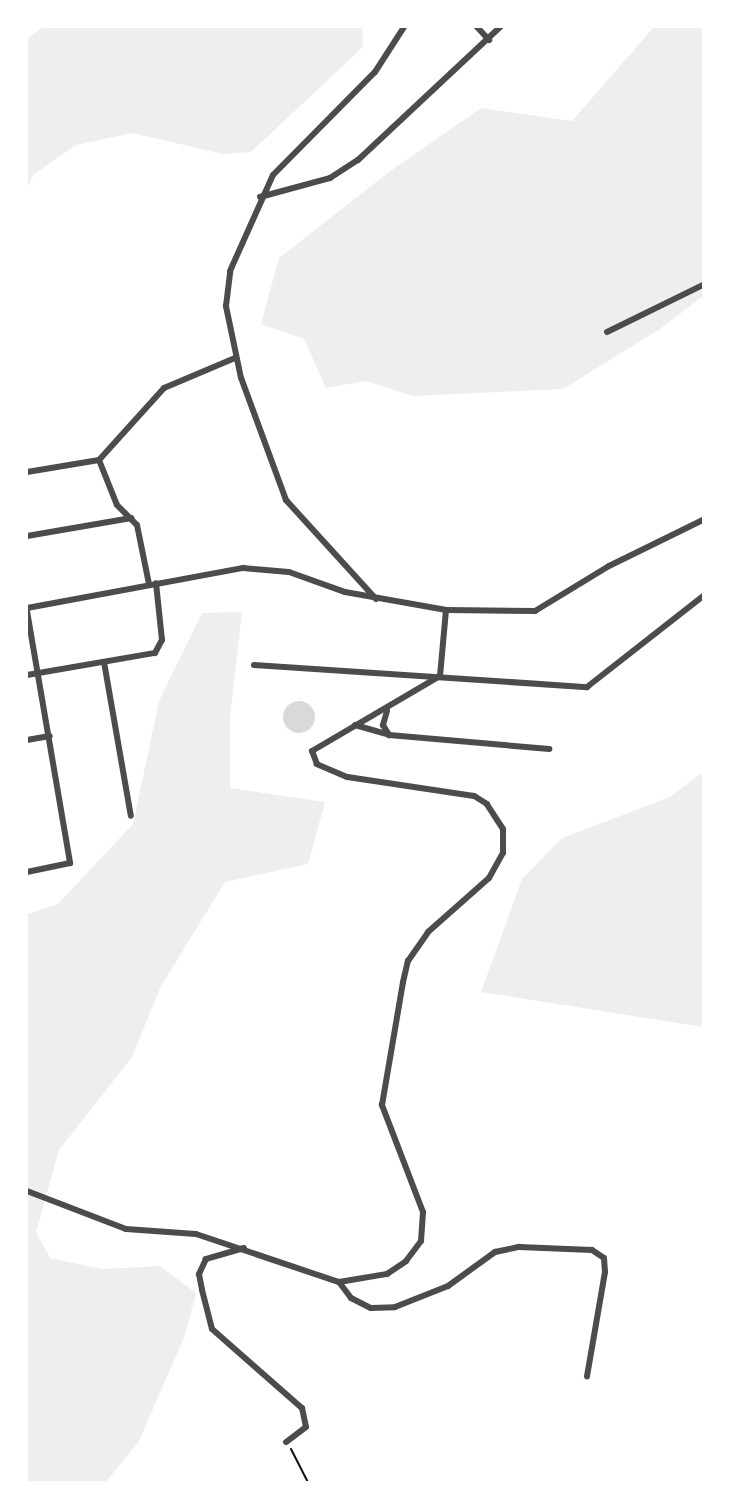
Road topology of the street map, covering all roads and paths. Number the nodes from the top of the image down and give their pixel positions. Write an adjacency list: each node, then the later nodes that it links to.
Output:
1 (404, 27): 5 (street)
2 (477, 27): 4 (street)
3 (500, 27): 4 (street)
4 (489, 40): 5 (street)
5 (260, 196): 8 (street)
6 (703, 285): 7 (street)
7 (607, 332)
8 (236, 358): 9 (street); 16 (street)
9 (99, 460): 10 (street); 11 (street)
10 (27, 472)
11 (131, 518): 13 (street); 14 (street)
12 (703, 520): 18 (street)
13 (27, 536)
14 (152, 584): 16 (street); 17 (street); 19 (street)
15 (703, 596): 23 (street)
16 (376, 599): 18 (street)
17 (27, 610): 21 (street)
18 (446, 610): 23 (street)
19 (104, 662): 21 (street); 30 (street)
20 (254, 665): 23 (street)
21 (39, 673): 22 (street); 27 (street)
22 (27, 675)
23 (440, 676): 24 (street)
24 (387, 711): 25 (street); 26 (street)
25 (355, 725): 26 (street); 34 (street)
26 (389, 735): 29 (street)
27 (50, 736): 28 (street); 31 (street)
28 (27, 740)
29 (549, 749)
30 (131, 816)
31 (27, 872)
32 (27, 1191): 33 (street)
33 (247, 1247): 34 (street); 36 (street)
34 (339, 1282): 35 (street)
35 (587, 1376)
36 (286, 1442): 37 (path)
37 (308, 1482)

